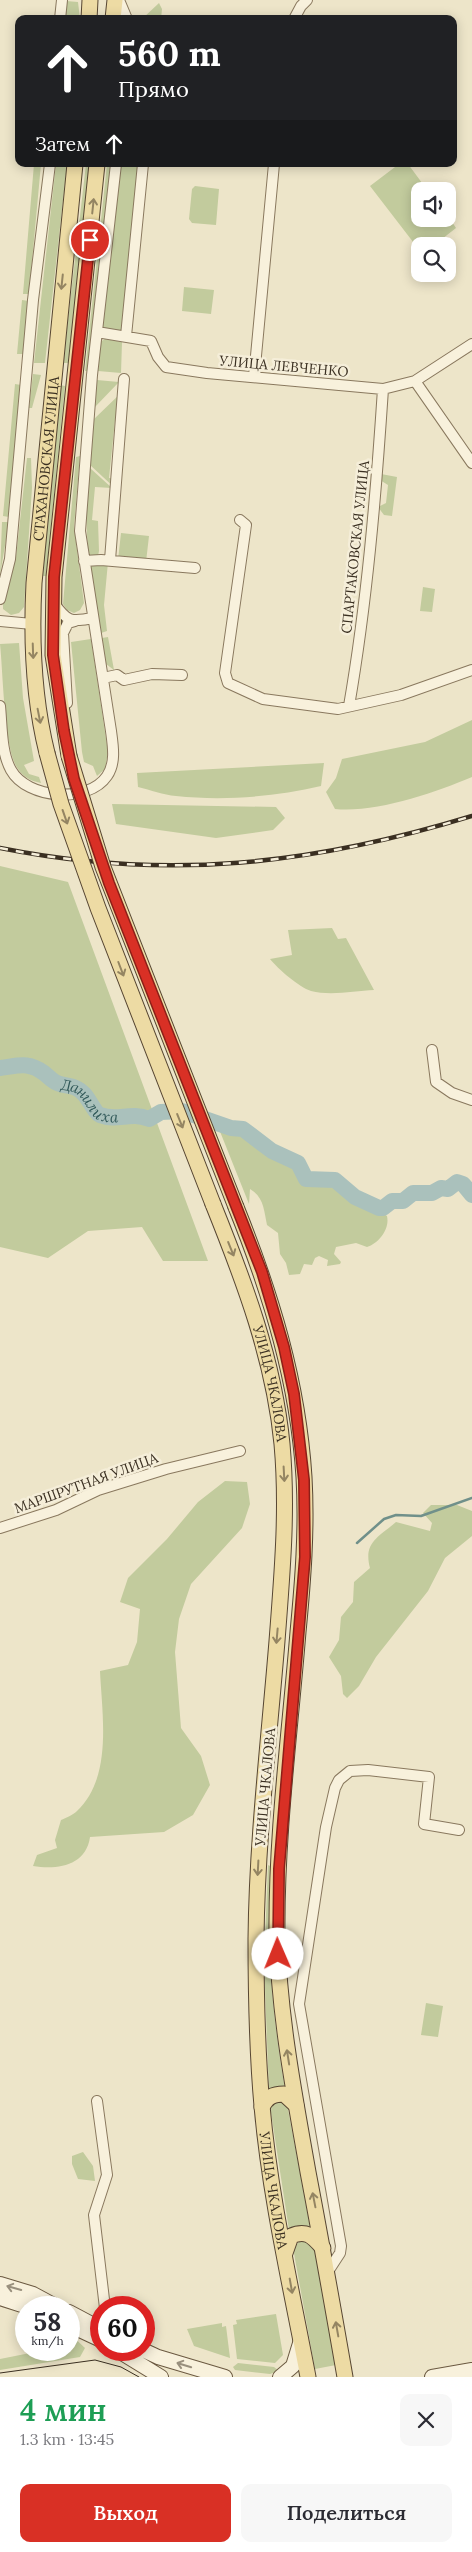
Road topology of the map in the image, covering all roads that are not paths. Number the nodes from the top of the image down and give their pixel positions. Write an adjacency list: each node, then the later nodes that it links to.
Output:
1 (62, 0): 6 (street)
2 (90, 0): 7 (main road)
3 (115, 0): 8 (main road)
4 (119, 0): 9 (street)
5 (307, 0): 10 (street)
6 (60, 15)
7 (89, 15)
8 (113, 15)
9 (125, 15)
10 (296, 15)
11 (50, 167): 29 (street)
12 (75, 167): 34 (main road, СТАХАНОВСКАЯ УЛИЦА, one-way to 34)
13 (98, 167): 30 (main road, СТАХАНОВСКАЯ УЛИЦА, one-way to 13)
14 (116, 167): 17 (street)
15 (143, 167): 18 (street)
16 (274, 167): 20 (street)
17 (97, 332): 18 (street, УЛИЦА ЛЕВЧЕНКО); 27 (street)
18 (126, 336): 20 (street, УЛИЦА ЛЕВЧЕНКО)
19 (472, 344): 22 (street, УЛИЦА ЛЕВЧЕНКО)
20 (254, 377): 23 (street, УЛИЦА ЛЕВЧЕНКО)
21 (124, 380): 26 (street)
22 (415, 381): 23 (street, УЛИЦА ЛЕВЧЕНКО); 24 (street)
23 (383, 390): 39 (street, СПАРТАКОВСКАЯ УЛИЦА)
24 (472, 463)
25 (240, 520): 39 (street)
26 (110, 560): 27 (street); 28 (street)
27 (84, 561): 31 (street)
28 (195, 568)
29 (0, 599)
30 (54, 603): 32 (street); 41 (main road, СТАХАНОВСКАЯ УЛИЦА)
31 (94, 618): 32 (street); 37 (street)
32 (75, 620): 41 (street)
33 (0, 622): 34 (street)
34 (32, 624): 40 (main road, СТАХАНОВСКАЯ УЛИЦА, one-way to 40)
35 (472, 670): 39 (street)
36 (182, 675): 37 (street)
37 (103, 678): 38 (street)
38 (0, 706)
39 (349, 706)
40 (48, 753): 51 (main road, УЛИЦА ЧКАЛОВА, one-way to 51, bridge)
41 (69, 756): 47 (main road, УЛИЦА ЧКАЛОВА, bridge)
42 (432, 1050): 43 (street)
43 (472, 1100)
44 (240, 1451): 45 (street, МАРШРУТНАЯ УЛИЦА)
45 (0, 1528)
46 (459, 1830): 48 (street)
47 (280, 1993): 48 (street); 50 (main road, УЛИЦА ЧКАЛОВА, one-way to 47)
48 (299, 2004): 54 (street)
49 (97, 2102): 57 (street)
50 (296, 2105): 51 (main road); 52 (main road, УЛИЦА ЧКАЛОВА, one-way to 50)
51 (262, 2107): 53 (main road, УЛИЦА ЧКАЛОВА)
52 (323, 2248): 53 (main road); 54 (main road, УЛИЦА ЧКАЛОВА)
53 (285, 2254): 60 (main road, УЛИЦА ЧКАЛОВА, one-way to 60)
54 (327, 2273): 68 (main road, УЛИЦА ЧКАЛОВА, one-way to 54)
55 (0, 2284): 56 (main road, one-way to 55)
56 (37, 2296)
57 (104, 2296)
58 (0, 2298): 59 (main road)
59 (15, 2303)
60 (301, 2339): 66 (main road); 67 (main road, УЛИЦА ЧКАЛОВА)
61 (155, 2356): 65 (main road, one-way to 61)
62 (135, 2361): 64 (main road)
63 (472, 2370): 69 (main road)
64 (161, 2377)
65 (225, 2377)
66 (280, 2377)
67 (308, 2377)
68 (345, 2377)
69 (432, 2377)

